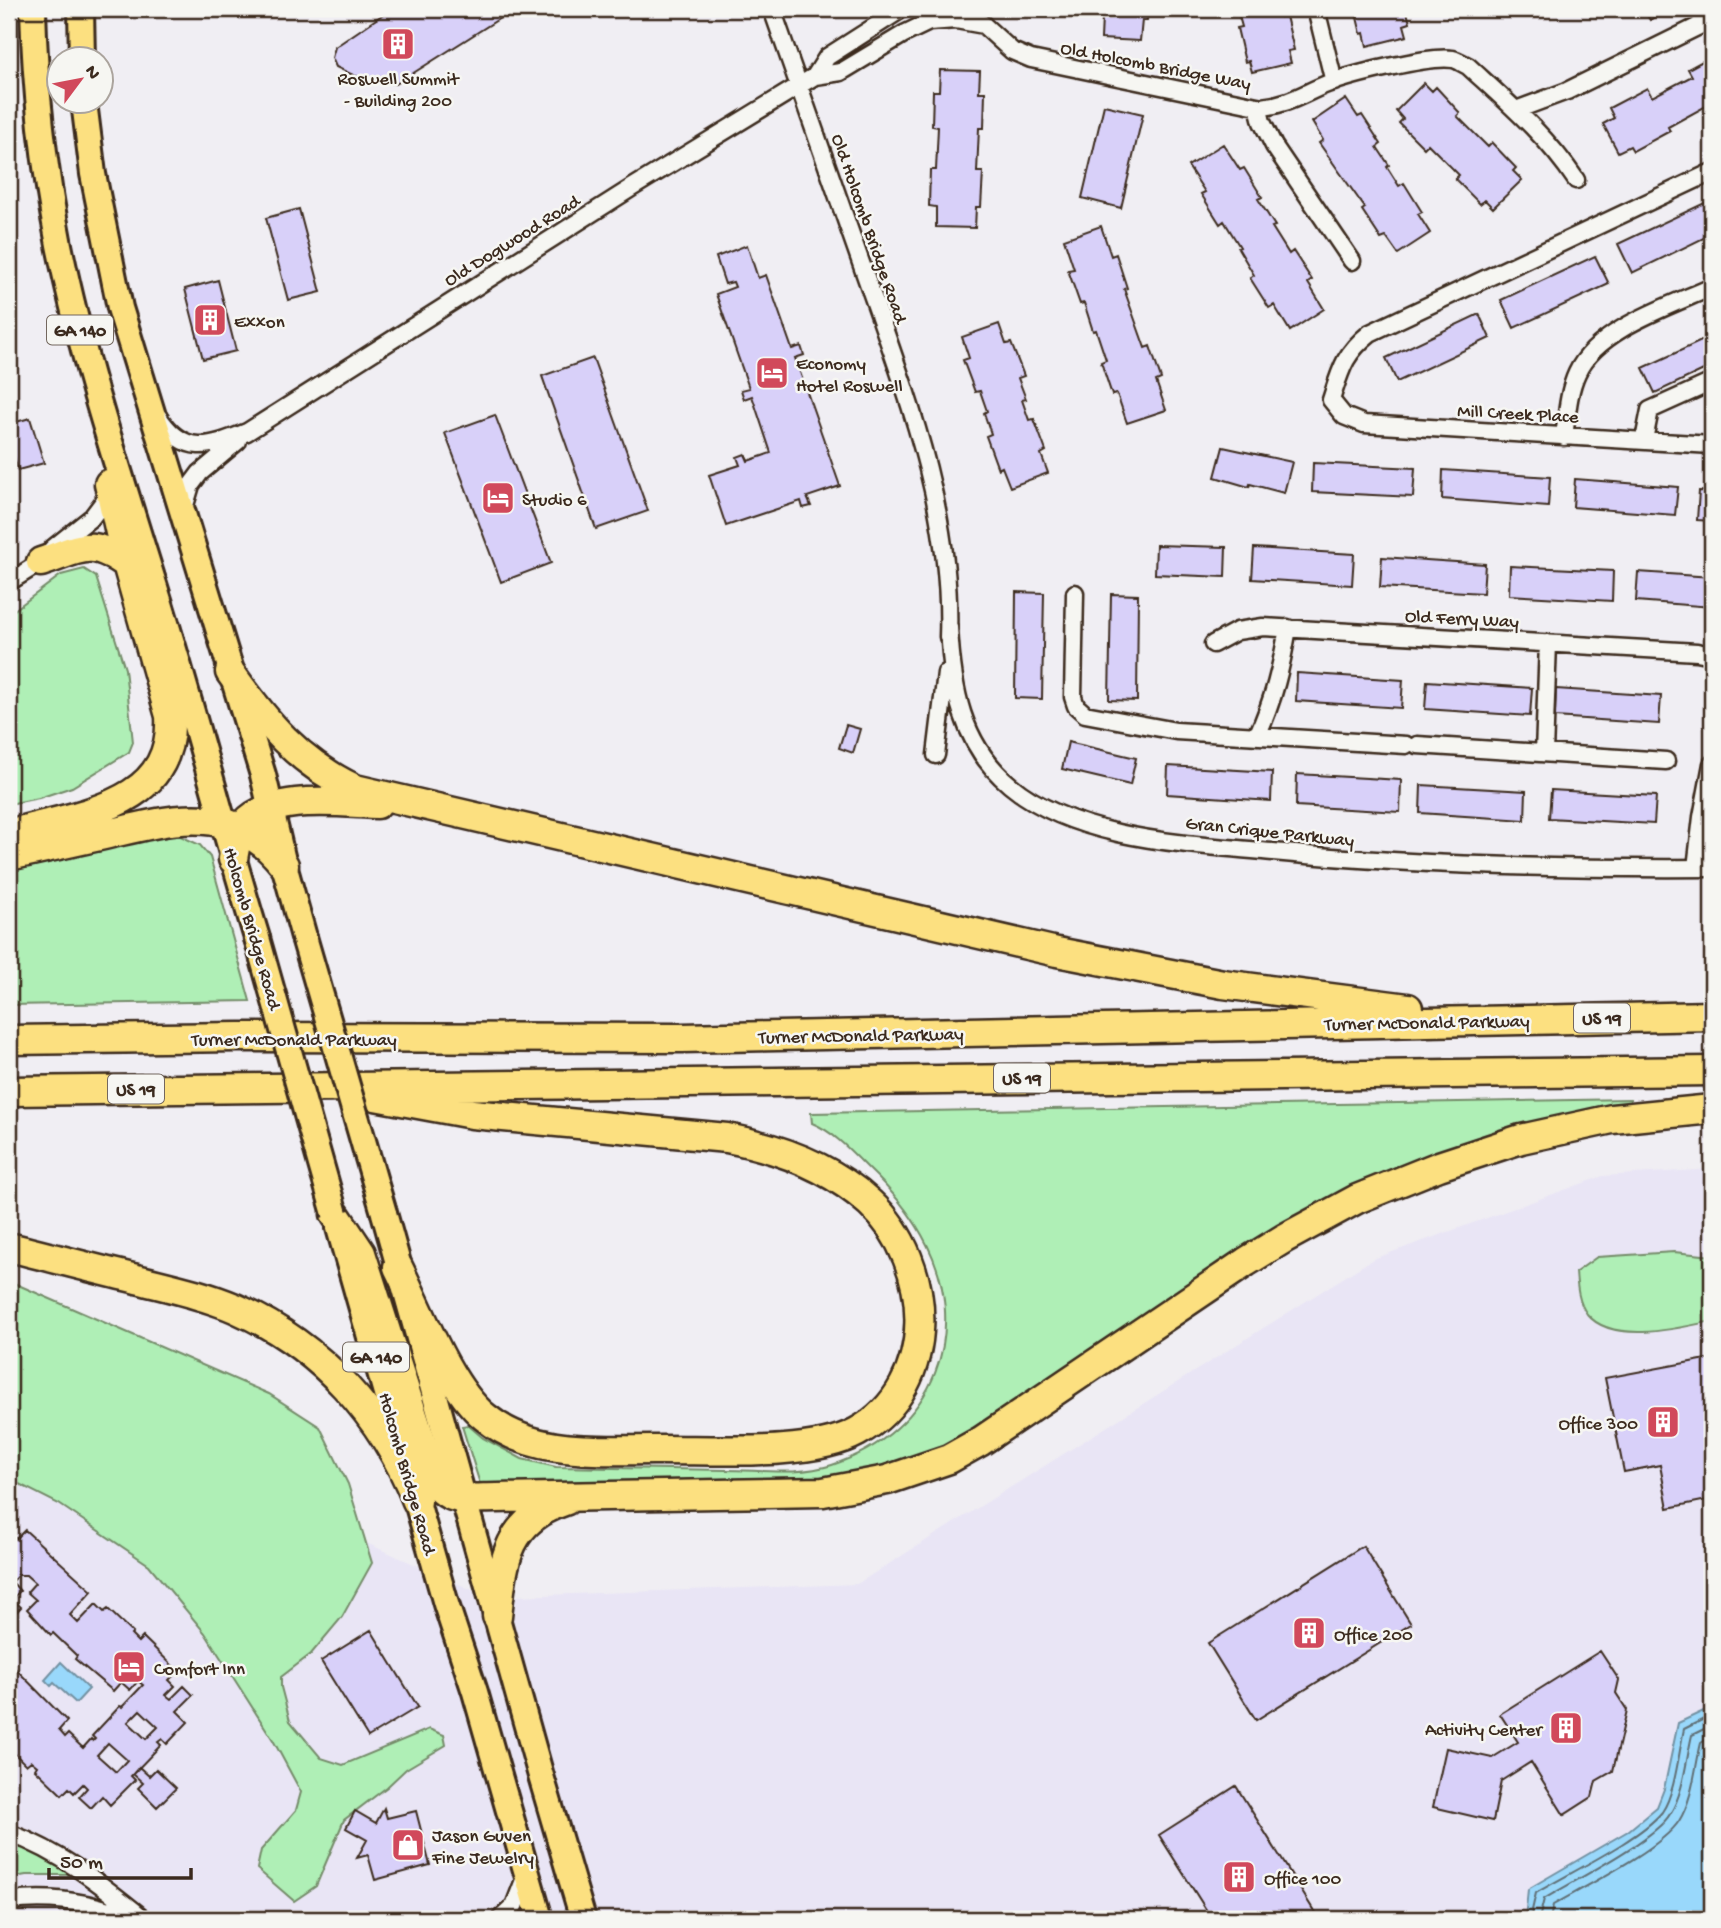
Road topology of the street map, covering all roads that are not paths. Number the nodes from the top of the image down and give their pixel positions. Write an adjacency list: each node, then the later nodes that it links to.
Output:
1 (33, 9): 22 (main road, Holcomb Bridge Road / GA 140)
2 (81, 9): 9 (main road)
3 (772, 9): 12 (street, Old Holcomb Bridge Road)
4 (902, 9): 10 (street)
5 (966, 9): 8 (street, Old Holcomb Bridge Way)
6 (1315, 9): 11 (street)
7 (1708, 9): 14 (street)
8 (984, 25): 10 (street); 13 (street, Old Holcomb Bridge Way)
9 (82, 46)
10 (815, 76): 12 (street)
11 (1334, 82): 13 (street, Old Holcomb Bridge Way); 14 (street, Old Holcomb Bridge Way)
12 (799, 85): 23 (street, Old Dogwood Road); 33 (street, Old Holcomb Bridge Road)
13 (1258, 106): 18 (street)
14 (1516, 110): 17 (street, Old Holcomb Bridge Way)
15 (86, 116): 21 (main road, GA 140)
16 (1712, 172): 24 (street, Mill Creek Place)
17 (1576, 180)
18 (1352, 261)
19 (1712, 286): 24 (street)
20 (1712, 382): 25 (street)
21 (150, 402): 23 (street, Old Dogwood Road); 28 (main road, GA 140)
22 (103, 415): 27 (main road); 46 (main road, Holcomb Bridge Road / GA 140)
23 (247, 432): 28 (street, Old Dogwood Road)
24 (1564, 437): 25 (street, Mill Creek Place)
25 (1644, 440): 26 (street, Mill Creek Place)
26 (1712, 445)
27 (109, 484): 29 (street); 30 (highway)
28 (183, 515): 38 (main road, GA 140)
29 (41, 562): 30 (highway); 31 (street)
30 (127, 564): 47 (highway)
31 (9, 582)
32 (1075, 593): 39 (street)
33 (948, 627): 41 (street, Old Holcomb Bridge Road); 51 (street, Gran Crique Parkway)
34 (1288, 628): 35 (street, Old Ferry Way); 36 (street, Old Ferry Way); 39 (street)
35 (1548, 643): 37 (street, Old Ferry Way); 40 (street)
36 (1213, 644)
37 (1712, 655)
38 (230, 672): 44 (highway); 45 (main road, GA 140)
39 (1257, 736): 40 (street)
40 (1544, 753): 42 (street)
41 (936, 755)
42 (1666, 761)
43 (1712, 764): 51 (street)
44 (422, 806): 45 (highway); 53 (highway)
45 (272, 808): 46 (highway); 50 (main road, GA 140)
46 (233, 826): 48 (highway); 49 (highway); 50 (highway)
47 (9, 834)
48 (9, 856)
49 (233, 859): 59 (main road, Holcomb Bridge Road / GA 140, bridge)
50 (284, 865): 61 (main road, GA 140, bridge)
51 (1704, 868)
52 (1712, 1016): 53 (highway, Turner McDonald Parkway / US 19)
53 (1493, 1019): 54 (highway, Turner McDonald Parkway / US 19)
54 (9, 1040)
55 (1712, 1071): 56 (highway, US 19)
56 (331, 1086): 57 (highway, US 19); 61 (highway)
57 (9, 1091)
58 (1712, 1109): 62 (highway)
59 (335, 1214): 63 (highway); 64 (main road, Holcomb Bridge Road / GA 140)
60 (9, 1247): 64 (highway)
61 (398, 1267): 63 (main road, GA 140)
62 (590, 1495): 63 (highway); 65 (highway)
63 (463, 1498): 65 (main road, GA 140)
64 (417, 1501): 67 (main road, Holcomb Bridge Road / GA 140)
65 (497, 1616): 73 (main road, GA 140)
66 (9, 1833): 70 (street)
67 (526, 1872): 71 (street); 72 (main road, Holcomb Bridge Road / GA 140)
68 (9, 1901): 69 (street)
69 (132, 1919)
70 (144, 1919)
71 (500, 1919)
72 (540, 1919)
73 (583, 1919)

